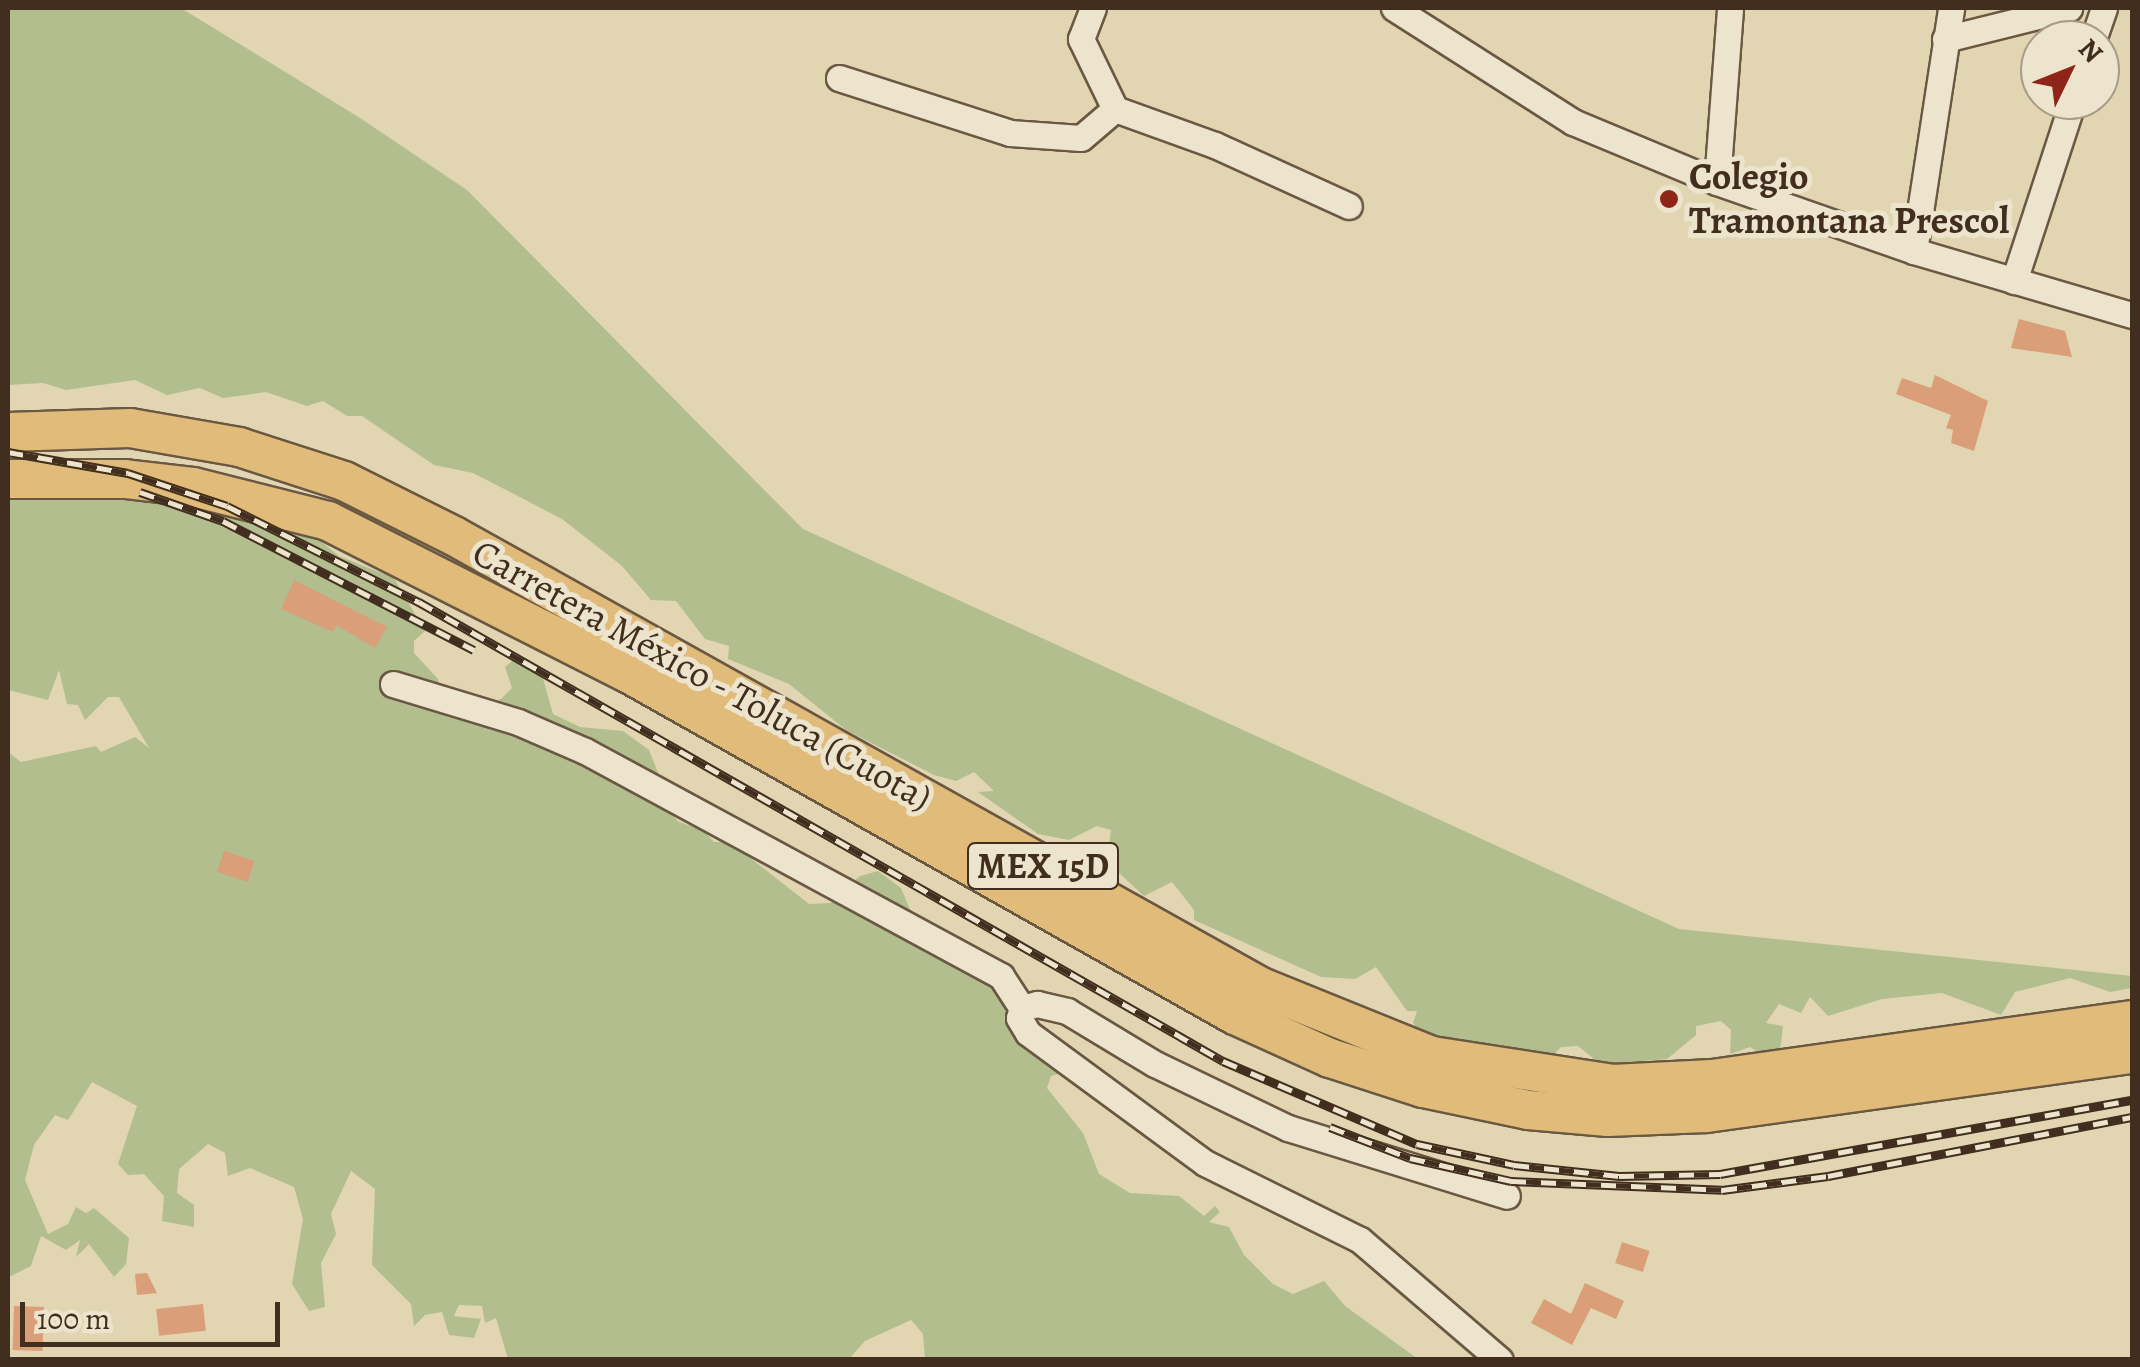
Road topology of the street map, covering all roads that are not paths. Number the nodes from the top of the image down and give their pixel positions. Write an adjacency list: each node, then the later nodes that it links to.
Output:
1 (1094, 8): 8 (street)
2 (1394, 8): 10 (street)
3 (1730, 8): 10 (street)
4 (1951, 8): 6 (street)
5 (2069, 8): 6 (street)
6 (1946, 39): 12 (street)
7 (839, 78): 8 (street)
8 (1116, 110): 11 (street)
9 (2067, 120): 13 (street)
10 (1717, 182): 12 (street)
11 (1349, 206)
12 (1914, 251): 13 (street)
13 (2014, 282): 14 (street)
14 (2132, 315)
15 (8, 432): 19 (highway, Carretera México - Toluca (Cuota) / MEX 15D)
16 (8, 480): 20 (highway, Carretera México - Toluca (Cuota) / MEX 15D)
17 (393, 684): 18 (street)
18 (1022, 1008): 21 (street); 22 (street)
19 (2132, 1020)
20 (2132, 1054)
21 (1507, 1196)
22 (1500, 1360)

